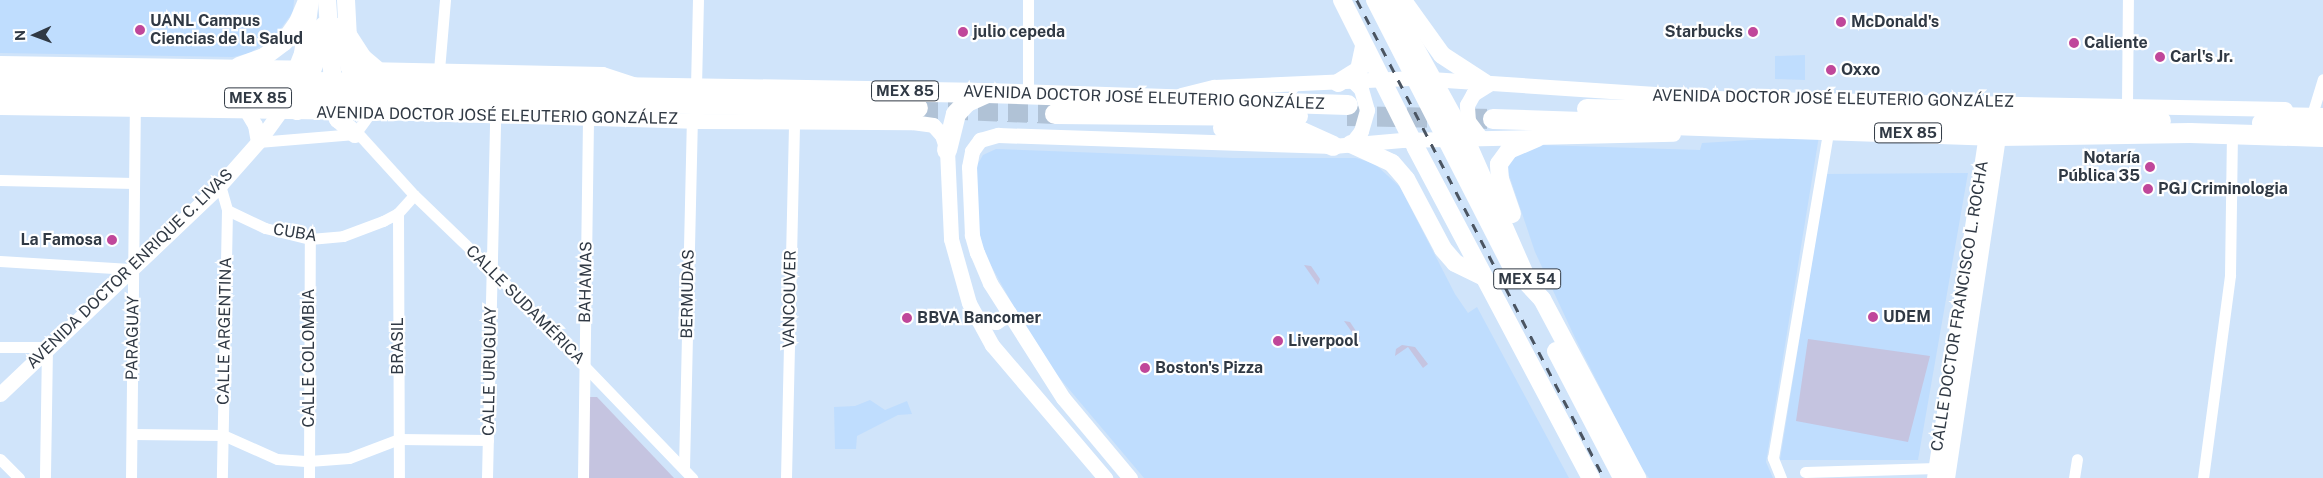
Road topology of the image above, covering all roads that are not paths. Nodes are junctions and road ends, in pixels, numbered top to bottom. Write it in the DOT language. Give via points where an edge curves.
graph roads {
  1 [pos="308,0"];
  2 [pos="327,0"];
  3 [pos="337,0"];
  4 [pos="346,0"];
  5 [pos="445,0"];
  6 [pos="698,0"];
  7 [pos="1028,0"];
  8 [pos="1342,0"];
  9 [pos="1375,0"];
  10 [pos="1389,0"];
  11 [pos="2128,0"];
  12 [pos="1403,8"];
  13 [pos="1398,45"];
  14 [pos="1364,46"];
  15 [pos="0,63"];
  16 [pos="121,65"];
  17 [pos="236,66"];
  18 [pos="305,68"];
  19 [pos="353,69"];
  20 [pos="399,70"];
  21 [pos="439,70"];
  22 [pos="0,77"];
  23 [pos="1415,78"];
  24 [pos="1434,78"];
  25 [pos="2323,79"];
  26 [pos="1382,80"];
  27 [pos="1346,82"];
  28 [pos="1487,83"];
  29 [pos="640,87"];
  30 [pos="696,87"];
  31 [pos="0,92"];
  32 [pos="515,93"];
  33 [pos="987,93"];
  34 [pos="1028,94"];
  35 [pos="1171,97"];
  36 [pos="621,104"];
  37 [pos="2127,105"];
  38 [pos="0,107"];
  39 [pos="119,108"];
  40 [pos="135,108"];
  41 [pos="918,108"];
  42 [pos="2285,109"];
  43 [pos="226,110"];
  44 [pos="246,110"];
  45 [pos="289,111"];
  46 [pos="342,112"];
  47 [pos="375,112"];
  48 [pos="400,112"];
  49 [pos="495,114"];
  50 [pos="1055,114"];
  51 [pos="1150,115"];
  52 [pos="2321,115"];
  53 [pos="588,116"];
  54 [pos="728,120"];
  55 [pos="794,120"];
  56 [pos="692,121"];
  57 [pos="1714,128"];
  58 [pos="1828,132"];
  59 [pos="355,134"];
  60 [pos="1992,135"];
  61 [pos="2232,135"];
  62 [pos="2323,137"];
  63 [pos="1537,138"];
  64 [pos="1473,139"];
  65 [pos="1412,140"];
  66 [pos="1446,140"];
  67 [pos="258,142"];
  68 [pos="1342,145"];
  69 [pos="947,150"];
  70 [pos="0,180"];
  71 [pos="134,183"];
  72 [pos="220,185"];
  73 [pos="949,193"];
  74 [pos="414,195"];
  75 [pos="227,210"];
  76 [pos="398,213"];
  77 [pos="972,235"];
  78 [pos="310,239"];
  79 [pos="0,261"];
  80 [pos="132,267"];
  81 [pos="492,270"];
  82 [pos="1484,277"];
  83 [pos="1528,285"];
  84 [pos="1009,313"];
  85 [pos="977,319"];
  86 [pos="1564,341"];
  87 [pos="992,345"];
  88 [pos="0,347"];
  89 [pos="47,348"];
  90 [pos="585,366"];
  91 [pos="1058,390"];
  92 [pos="0,394"];
  93 [pos="132,434"];
  94 [pos="223,435"];
  95 [pos="398,439"];
  96 [pos="488,440"];
  97 [pos="2077,459"];
  98 [pos="0,460"];
  99 [pos="309,461"];
  100 [pos="684,468"];
  101 [pos="1805,472"];
  102 [pos="1939,475"];
  103 [pos="19,478"];
  104 [pos="45,478"];
  105 [pos="131,478"];
  106 [pos="222,478"];
  107 [pos="309,478"];
  108 [pos="399,478"];
  109 [pos="487,478"];
  110 [pos="583,478"];
  111 [pos="692,478"];
  112 [pos="786,478"];
  113 [pos="1104,478"];
  114 [pos="1130,478"];
  115 [pos="1590,478"];
  116 [pos="1622,478"];
  117 [pos="1637,478"];
  118 [pos="1781,478"];
  119 [pos="2074,478"];
  120 [pos="2203,478"];
  1 -- 17 [label="main road" via="284,42 264,57"];
  1 -- 18 [label="main road"];
  2 -- 18 [label="main road"];
  2 -- 19 [label="main road"];
  3 -- 19 [label="main road" via="338,34"];
  4 -- 19 [label="main road" via="348,35 363,58"];
  5 -- 21 [label="street"];
  6 -- 30 [label="street"];
  7 -- 34 [label="street"];
  8 -- 14 [label="main road, MEX 54"];
  9 -- 13 [label="main road, MEX 54"];
  10 -- 12 [label="main road, MEX 54"];
  11 -- 37 [label="street"];
  12 -- 13 [label="main road"];
  12 -- 24 [label="main road, MEX 54"];
  12 -- 28 [label="main road" via="1442,55"];
  13 -- 23 [label="main road, MEX 54"];
  14 -- 26 [label="main road, MEX 54"];
  14 -- 27 [label="main road" via="1358,70"];
  15 -- 16 [label="main road, AVENIDA DOCTOR JOSÉ ELEUTERIO GONZÁLEZ"];
  16 -- 17 [label="main road, AVENIDA DOCTOR JOSÉ ELEUTERIO GONZÁLEZ"];
  16 -- 39 [label="main road" via="130,72 135,89 132,97"];
  17 -- 18 [label="main road, AVENIDA DOCTOR JOSÉ ELEUTERIO GONZÁLEZ"];
  17 -- 43 [label="main road" via="247,82 247,90 239,104"];
  18 -- 19 [label="main road, AVENIDA DOCTOR JOSÉ ELEUTERIO GONZÁLEZ"];
  18 -- 45 [label="main road"];
  19 -- 20 [label="main road, AVENIDA DOCTOR JOSÉ ELEUTERIO GONZÁLEZ"];
  19 -- 46 [label="main road"];
  19 -- 47 [label="main road"];
  20 -- 21 [label="main road, AVENIDA DOCTOR JOSÉ ELEUTERIO GONZÁLEZ"];
  20 -- 48 [label="main road" via="388,80 386,88 389,102"];
  21 -- 29 [label="main road, AVENIDA DOCTOR JOSÉ ELEUTERIO GONZÁLEZ" via="602,74"];
  22 -- 32 [label="highway, AVENIDA DOCTOR JOSÉ ELEUTERIO GONZÁLEZ / MEX 85"];
  23 -- 24 [label="main road, AVENIDA DOCTOR JOSÉ ELEUTERIO GONZÁLEZ / MEX 85"];
  23 -- 26 [label="main road, AVENIDA DOCTOR JOSÉ ELEUTERIO GONZÁLEZ / MEX 85"];
  23 -- 66 [label="main road, MEX 54"];
  24 -- 28 [label="main road, AVENIDA DOCTOR JOSÉ ELEUTERIO GONZÁLEZ / MEX 85"];
  24 -- 64 [label="main road, MEX 54"];
  25 -- 52 [label="street"];
  26 -- 27 [label="main road, MEX 85"];
  26 -- 65 [label="main road, MEX 54"];
  27 -- 35 [label="main road, MEX 85" via="1214,87"];
  27 -- 68 [label="main road" via="1361,89 1367,110 1361,131"];
  28 -- 37 [label="main road, AVENIDA DOCTOR JOSÉ ELEUTERIO GONZÁLEZ / MEX 85" via="1715,98"];
  28 -- 64 [label="main road" via="1473,94 1467,105"];
  29 -- 30 [label="highway, AVENIDA DOCTOR JOSÉ ELEUTERIO GONZÁLEZ / MEX 85"];
  29 -- 32 [label="highway, AVENIDA DOCTOR JOSÉ ELEUTERIO GONZÁLEZ / MEX 85"];
  30 -- 33 [label="highway, AVENIDA DOCTOR JOSÉ ELEUTERIO GONZÁLEZ / MEX 85"];
  31 -- 32 [label="highway, AVENIDA DOCTOR JOSÉ ELEUTERIO GONZÁLEZ / MEX 85"];
  32 -- 36 [label="highway, AVENIDA DOCTOR JOSÉ ELEUTERIO GONZÁLEZ / MEX 85"];
  33 -- 34 [label="highway, AVENIDA DOCTOR JOSÉ ELEUTERIO GONZÁLEZ / MEX 85"];
  33 -- 69 [label="highway" via="966,102 956,114"];
  34 -- 35 [label="highway, AVENIDA DOCTOR JOSÉ ELEUTERIO GONZÁLEZ / MEX 85"];
  35 -- 51 [label="highway, AVENIDA DOCTOR JOSÉ ELEUTERIO GONZÁLEZ / MEX 85" via="1348,110"];
  36 -- 41 [label="highway, AVENIDA DOCTOR JOSÉ ELEUTERIO GONZÁLEZ / MEX 85"];
  36 -- 54 [label="highway" via="644,113 707,115"];
  37 -- 42 [label="main road, AVENIDA DOCTOR JOSÉ ELEUTERIO GONZÁLEZ / MEX 85"];
  38 -- 39 [label="main road, AVENIDA DOCTOR JOSÉ ELEUTERIO GONZÁLEZ"];
  39 -- 40 [label="main road, AVENIDA DOCTOR JOSÉ ELEUTERIO GONZÁLEZ"];
  40 -- 43 [label="main road, AVENIDA DOCTOR JOSÉ ELEUTERIO GONZÁLEZ"];
  40 -- 71 [label="street, PARAGUAY"];
  42 -- 52 [label="highway"];
  43 -- 44 [label="main road, AVENIDA DOCTOR JOSÉ ELEUTERIO GONZÁLEZ"];
  44 -- 45 [label="main road, AVENIDA DOCTOR JOSÉ ELEUTERIO GONZÁLEZ"];
  44 -- 67 [label="main road" via="255,125"];
  45 -- 46 [label="main road, AVENIDA DOCTOR JOSÉ ELEUTERIO GONZÁLEZ"];
  45 -- 67 [label="main road, AVENIDA DOCTOR ENRIQUE C. LIVAS"];
  46 -- 47 [label="main road, AVENIDA DOCTOR JOSÉ ELEUTERIO GONZÁLEZ"];
  46 -- 59 [label="main road" via="338,119"];
  47 -- 48 [label="main road, AVENIDA DOCTOR JOSÉ ELEUTERIO GONZÁLEZ"];
  47 -- 59 [label="street"];
  48 -- 49 [label="main road, AVENIDA DOCTOR JOSÉ ELEUTERIO GONZÁLEZ"];
  49 -- 53 [label="main road, AVENIDA DOCTOR JOSÉ ELEUTERIO GONZÁLEZ"];
  49 -- 81 [label="street, CALLE URUGUAY"];
  50 -- 51 [label="highway, AVENIDA DOCTOR JOSÉ ELEUTERIO GONZÁLEZ / MEX 85"];
  51 -- 68 [label="highway" via="1215,128 1302,132"];
  52 -- 57 [label="highway, AVENIDA DOCTOR JOSÉ ELEUTERIO GONZÁLEZ / MEX 85" via="2262,123 1493,113"];
  53 -- 56 [label="main road, AVENIDA DOCTOR JOSÉ ELEUTERIO GONZÁLEZ"];
  53 -- 90 [label="street, BAHAMAS"];
  54 -- 55 [label="main road, AVENIDA DOCTOR JOSÉ ELEUTERIO GONZÁLEZ"];
  54 -- 56 [label="main road, AVENIDA DOCTOR JOSÉ ELEUTERIO GONZÁLEZ"];
  55 -- 69 [label="main road, AVENIDA DOCTOR JOSÉ ELEUTERIO GONZÁLEZ" via="926,123 939,129"];
  55 -- 112 [label="street, VANCOUVER"];
  56 -- 100 [label="street, BERMUDAS"];
  57 -- 58 [label="highway, AVENIDA DOCTOR JOSÉ ELEUTERIO GONZÁLEZ / MEX 85"];
  57 -- 63 [label="main road" via="1699,133"];
  58 -- 60 [label="highway, AVENIDA DOCTOR JOSÉ ELEUTERIO GONZÁLEZ / MEX 85"];
  58 -- 118 [label="street" via="1773,458"];
  59 -- 67 [label="street"];
  59 -- 74 [label="street, CALLE SUDAMÉRICA"];
  60 -- 61 [label="highway, AVENIDA DOCTOR JOSÉ ELEUTERIO GONZÁLEZ / MEX 85"];
  60 -- 102 [label="main road, CALLE DOCTOR FRANCISCO L. ROCHA"];
  61 -- 62 [label="highway, AVENIDA DOCTOR JOSÉ ELEUTERIO GONZÁLEZ / MEX 85"];
  61 -- 120 [label="street" via="2230,274"];
  63 -- 64 [label="main road"];
  63 -- 86 [label="main road" via="1504,154 1499,164 1500,180 1521,239 1558,317"];
  64 -- 66 [label="main road"];
  64 -- 83 [label="main road, MEX 54" via="1524,266"];
  65 -- 66 [label="main road"];
  65 -- 68 [label="main road"];
  65 -- 82 [label="main road, MEX 54"];
  66 -- 83 [label="main road, MEX 54" via="1511,266"];
  67 -- 72 [label="main road, AVENIDA DOCTOR ENRIQUE C. LIVAS"];
  68 -- 77 [label="main road" via="998,134 980,140 972,151 969,167"];
  68 -- 82 [label="main road" via="1392,163 1406,179 1443,249 1455,263"];
  69 -- 73 [label="main road"];
  70 -- 71 [label="street"];
  71 -- 80 [label="street, PARAGUAY"];
  72 -- 75 [label="street, CALLE ARGENTINA"];
  72 -- 80 [label="main road, AVENIDA DOCTOR ENRIQUE C. LIVAS"];
  73 -- 77 [label="main road" via="960,193"];
  73 -- 85 [label="main road" via="951,238 959,273"];
  74 -- 76 [label="street, CUBA"];
  74 -- 81 [label="street, CALLE SUDAMÉRICA"];
  75 -- 78 [label="street, CUBA" via="265,228"];
  75 -- 94 [label="street, CALLE ARGENTINA"];
  76 -- 78 [label="street, CUBA" via="343,236"];
  76 -- 95 [label="street, BRASIL"];
  77 -- 84 [label="main road" via="976,253"];
  78 -- 99 [label="street, CALLE COLOMBIA"];
  79 -- 80 [label="street"];
  80 -- 89 [label="main road, AVENIDA DOCTOR ENRIQUE C. LIVAS"];
  80 -- 93 [label="street, PARAGUAY"];
  81 -- 90 [label="street, CALLE SUDAMÉRICA"];
  81 -- 96 [label="street, CALLE URUGUAY"];
  82 -- 115 [label="main road, MEX 54"];
  83 -- 86 [label="main road, MEX 54" via="1542,299"];
  83 -- 116 [label="main road, MEX 54" via="1532,304"];
  84 -- 85 [label="main road" via="996,322"];
  84 -- 91 [label="main road"];
  85 -- 87 [label="main road"];
  86 -- 117 [label="main road, MEX 54"];
  87 -- 91 [label="main road" via="1004,350 1039,386"];
  87 -- 113 [label="main road"];
  88 -- 89 [label="street"];
  89 -- 92 [label="main road, AVENIDA DOCTOR ENRIQUE C. LIVAS"];
  89 -- 104 [label="street"];
  90 -- 100 [label="street, CALLE SUDAMÉRICA"];
  90 -- 110 [label="street, BAHAMAS"];
  91 -- 113 [label="main road" via="1065,419 1100,458"];
  91 -- 114 [label="main road"];
  93 -- 94 [label="street"];
  93 -- 105 [label="street, PARAGUAY"];
  94 -- 99 [label="street" via="277,459"];
  94 -- 106 [label="street, CALLE ARGENTINA"];
  95 -- 96 [label="street"];
  95 -- 99 [label="street" via="349,458"];
  95 -- 108 [label="street, BRASIL"];
  96 -- 109 [label="street, CALLE URUGUAY"];
  97 -- 119 [label="street"];
  98 -- 103 [label="street"];
  99 -- 107 [label="street, CALLE COLOMBIA"];
  100 -- 111 [label="street, CALLE SUDAMÉRICA"];
  101 -- 102 [label="street"];
}
